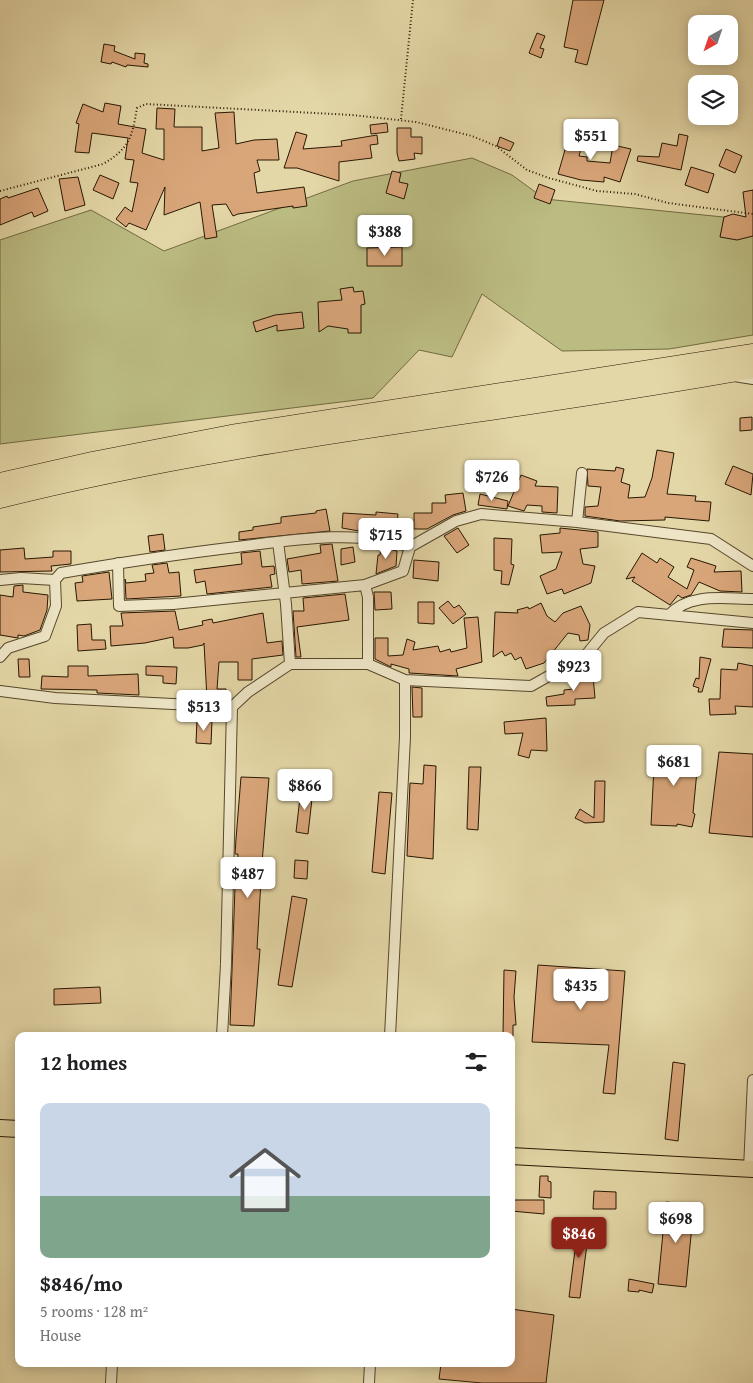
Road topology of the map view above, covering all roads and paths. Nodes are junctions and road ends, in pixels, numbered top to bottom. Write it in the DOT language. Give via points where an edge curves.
graph roads {
  1 [pos="413,0"];
  2 [pos="401,120"];
  3 [pos="0,192"];
  4 [pos="753,214"];
  5 [pos="753,353"];
  6 [pos="753,370"];
  7 [pos="726,374"];
  8 [pos="753,380"];
  9 [pos="582,473"];
  10 [pos="0,482"];
  11 [pos="0,499"];
  12 [pos="577,522"];
  13 [pos="278,542"];
  14 [pos="410,547"];
  15 [pos="118,563"];
  16 [pos="753,566"];
  17 [pos="0,580"];
  18 [pos="55,580"];
  19 [pos="365,585"];
  20 [pos="284,593"];
  21 [pos="753,599"];
  22 [pos="669,615"];
  23 [pos="753,623"];
  24 [pos="0,657"];
  25 [pos="290,664"];
  26 [pos="368,664"];
  27 [pos="405,680"];
  28 [pos="0,690"];
  29 [pos="232,707"];
  30 [pos="222,1032"];
  31 [pos="390,1032"];
  32 [pos="753,1080"];
  33 [pos="0,1128"];
  34 [pos="15,1129"];
  35 [pos="515,1156"];
  36 [pos="751,1169"];
  37 [pos="112,1367"];
  38 [pos="370,1367"];
  39 [pos="111,1383"];
  40 [pos="370,1383"];
  1 -- 2 [label="path"];
  2 -- 3 [label="path" via="146,104 136,108 133,135 117,155 103,164"];
  2 -- 4 [label="path" via="472,136 496,146 527,170 596,191 635,194 668,203"];
  5 -- 10 [label="highway" via="231,434"];
  6 -- 7 [label="highway"];
  7 -- 8 [label="street"];
  7 -- 11 [label="highway" via="192,458 89,477"];
  9 -- 12 [label="street"];
  12 -- 14 [label="street" via="481,514 456,520"];
  12 -- 16 [label="street" via="711,539"];
  13 -- 14 [label="street" via="313,538 390,540"];
  13 -- 15 [label="street"];
  13 -- 20 [label="street"];
  14 -- 19 [label="street" via="403,571"];
  15 -- 18 [label="street" via="61,573"];
  15 -- 20 [label="street" via="119,606"];
  17 -- 18 [label="street"];
  18 -- 24 [label="street" via="56,606 45,636 8,648"];
  19 -- 20 [label="street"];
  19 -- 26 [label="street" via="368,597"];
  20 -- 25 [label="street"];
  21 -- 22 [label="street" via="694,599 675,608"];
  22 -- 23 [label="street"];
  22 -- 27 [label="street" via="638,612 604,633 586,655 531,686"];
  25 -- 26 [label="street"];
  25 -- 29 [label="street" via="248,692"];
  26 -- 27 [label="street"];
  27 -- 31 [label="street"];
  28 -- 29 [label="street" via="55,698"];
  29 -- 30 [label="street"];
  32 -- 36 [label="street"];
  33 -- 34 [label="main road"];
  35 -- 36 [label="main road"];
  37 -- 39 [label="street"];
  38 -- 40 [label="street"];
}
